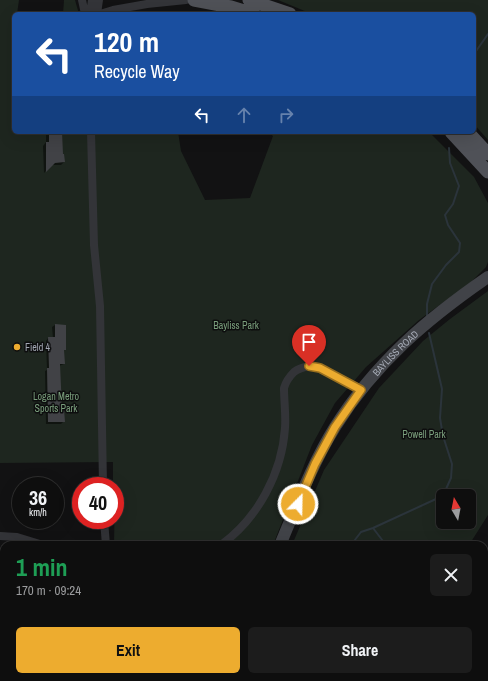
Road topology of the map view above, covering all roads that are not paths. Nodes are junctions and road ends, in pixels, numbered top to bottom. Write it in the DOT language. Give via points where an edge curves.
graph roads {
  1 [pos="82,0"];
  2 [pos="92,0"];
  3 [pos="99,0"];
  4 [pos="186,0"];
  5 [pos="194,0"];
  6 [pos="249,0"];
  7 [pos="85,12"];
  8 [pos="90,12"];
  9 [pos="97,12"];
  10 [pos="106,12"];
  11 [pos="247,12"];
  12 [pos="284,12"];
  13 [pos="92,134"];
  14 [pos="453,134"];
  15 [pos="470,134"];
  16 [pos="488,154"];
  17 [pos="488,172"];
  18 [pos="488,272"];
  19 [pos="488,277"];
  20 [pos="476,285"];
  21 [pos="361,390"];
  22 [pos="103,477"];
  23 [pos="104,529"];
  24 [pos="0,536"];
  25 [pos="30,541"];
  26 [pos="103,541"];
  27 [pos="227,541"];
  28 [pos="282,541"];
  1 -- 7 [label="street"];
  2 -- 8 [label="street"];
  3 -- 9 [label="street"];
  4 -- 10 [label="street"];
  5 -- 11 [label="main road"];
  6 -- 12 [label="main road"];
  13 -- 22 [label="street" via="94,245 100,308"];
  14 -- 17 [label="main road"];
  15 -- 16 [label="main road"];
  18 -- 20 [label="street, BAYLISS ROAD"];
  19 -- 20 [label="street, BAYLISS ROAD"];
  20 -- 21 [label="street, BAYLISS ROAD" via="388,358"];
  21 -- 27 [label="street" via="320,368 309,366 298,369 290,376 284,388 285,429 275,472 259,506"];
  21 -- 28 [label="street, BAYLISS ROAD" via="335,427 315,464"];
  23 -- 26 [label="street"];
  24 -- 25 [label="street"];
}
